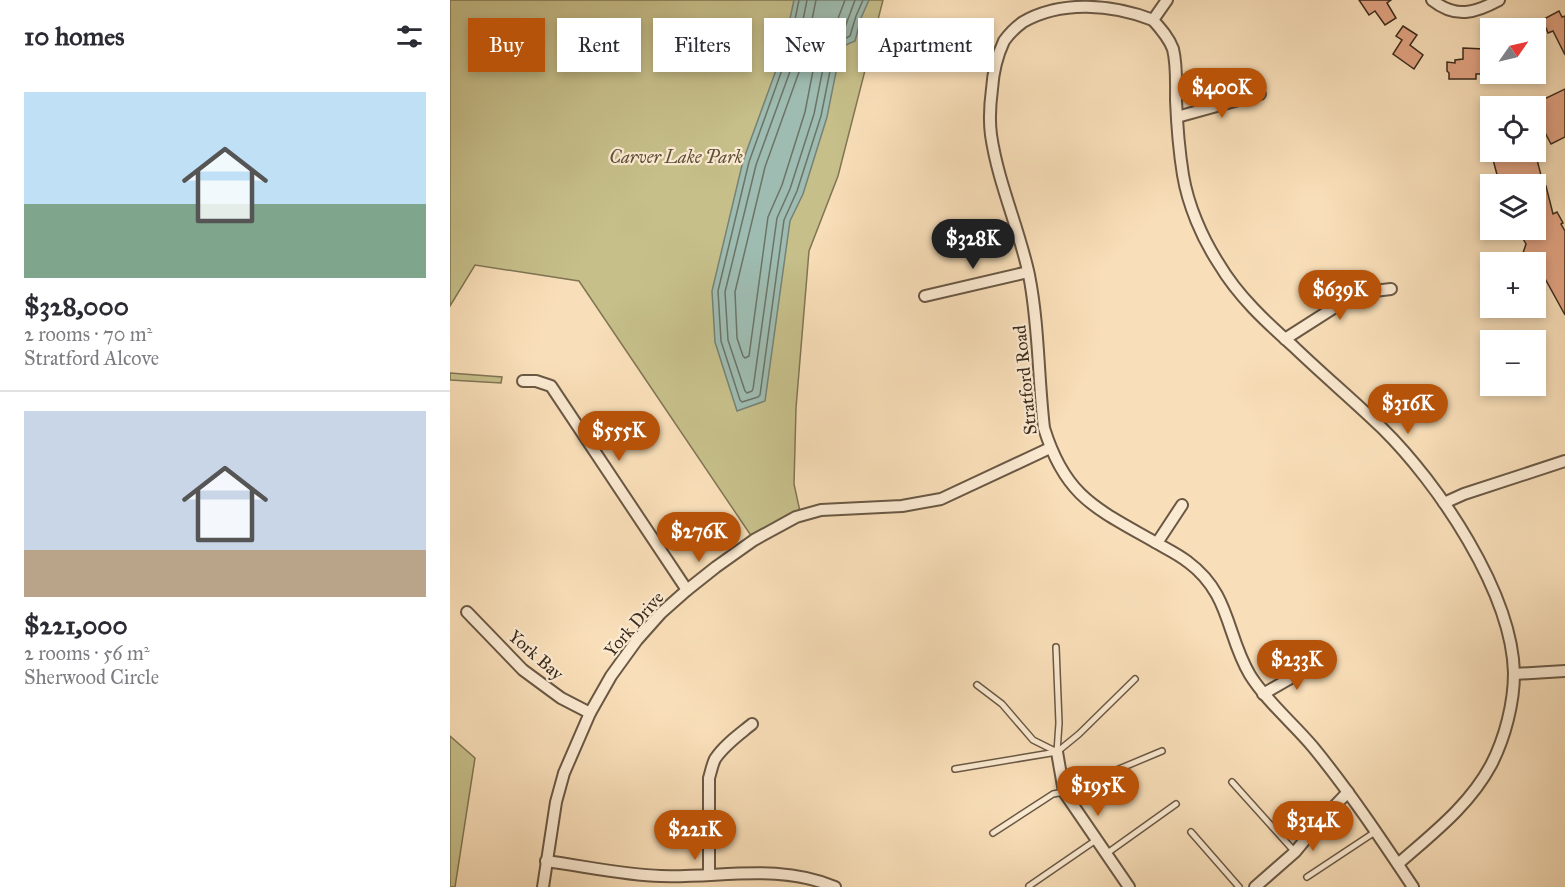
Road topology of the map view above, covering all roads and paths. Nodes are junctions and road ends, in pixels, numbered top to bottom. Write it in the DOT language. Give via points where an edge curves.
graph roads {
  1 [pos="1167,0"];
  2 [pos="1432,0"];
  3 [pos="1499,0"];
  4 [pos="1153,20"];
  5 [pos="1260,94"];
  6 [pos="1177,117"];
  7 [pos="1028,272"];
  8 [pos="1391,289"];
  9 [pos="925,296"];
  10 [pos="1285,339"];
  11 [pos="523,381"];
  12 [pos="1050,448"];
  13 [pos="1565,460"];
  14 [pos="1444,503"];
  15 [pos="1182,505"];
  16 [pos="1157,543"];
  17 [pos="687,590"];
  18 [pos="467,612"];
  19 [pos="1056,647"];
  20 [pos="1317,663"];
  21 [pos="1565,671"];
  22 [pos="1514,674"];
  23 [pos="1135,679"];
  24 [pos="977,686"];
  25 [pos="1263,694"];
  26 [pos="590,713"];
  27 [pos="752,724"];
  28 [pos="1162,750"];
  29 [pos="1057,752"];
  30 [pos="955,769"];
  31 [pos="1232,782"];
  32 [pos="1064,792"];
  33 [pos="1348,792"];
  34 [pos="1176,804"];
  35 [pos="1191,832"];
  36 [pos="1375,832"];
  37 [pos="993,833"];
  38 [pos="1096,840"];
  39 [pos="1295,852"];
  40 [pos="1106,854"];
  41 [pos="546,861"];
  42 [pos="1398,864"];
  43 [pos="709,875"];
  44 [pos="1307,878"];
  45 [pos="1029,886"];
  46 [pos="1411,886"];
  47 [pos="543,887"];
  48 [pos="835,887"];
  49 [pos="1129,887"];
  50 [pos="1239,887"];
  51 [pos="1255,887"];
  1 -- 4 [label="street"];
  2 -- 3 [label="street" via="1446,9 1463,12"];
  4 -- 6 [label="street" via="1173,48"];
  4 -- 7 [label="street, Stratford Road" via="1107,6 1077,4 1030,17 1005,40 993,79 991,133"];
  5 -- 6 [label="street"];
  6 -- 10 [label="street" via="1183,179 1204,236 1232,284"];
  7 -- 9 [label="street"];
  7 -- 12 [label="street, Stratford Road" via="1044,428"];
  8 -- 10 [label="street" via="1357,293"];
  10 -- 14 [label="street" via="1382,429"];
  11 -- 17 [label="street" via="551,386"];
  12 -- 16 [label="street, Stratford Road" via="1069,482 1083,497 1103,513"];
  12 -- 17 [label="street, York Drive" via="941,499 902,506 821,510 796,517 754,540"];
  13 -- 14 [label="street"];
  14 -- 22 [label="street" via="1473,551 1504,617"];
  15 -- 16 [label="street"];
  16 -- 25 [label="street, Stratford Road" via="1188,561 1214,589 1250,675"];
  17 -- 26 [label="street, York Drive" via="637,640"];
  18 -- 26 [label="street, York Bay" via="522,670"];
  19 -- 29 [label="lane"];
  20 -- 25 [label="street"];
  21 -- 22 [label="street"];
  22 -- 42 [label="street" via="1501,742 1479,784 1448,820"];
  23 -- 29 [label="lane"];
  24 -- 29 [label="lane" via="1002,704 1033,740"];
  25 -- 33 [label="street, Stratford Road" via="1295,726"];
  26 -- 41 [label="street, York Drive" via="564,773"];
  27 -- 43 [label="street" via="712,766"];
  28 -- 32 [label="lane"];
  29 -- 30 [label="lane"];
  29 -- 32 [label="street"];
  31 -- 39 [label="lane"];
  32 -- 37 [label="lane" via="1053,794"];
  32 -- 38 [label="street"];
  33 -- 36 [label="street, Stratford Road"];
  33 -- 39 [label="street"];
  34 -- 40 [label="lane"];
  35 -- 50 [label="lane"];
  36 -- 42 [label="street, Stratford Road"];
  36 -- 44 [label="lane"];
  38 -- 40 [label="street"];
  38 -- 45 [label="lane"];
  39 -- 51 [label="street"];
  40 -- 49 [label="street"];
  41 -- 43 [label="street" via="661,876"];
  41 -- 47 [label="street, York Drive"];
  42 -- 46 [label="street, Stratford Road"];
  43 -- 48 [label="street" via="779,873"];
}
